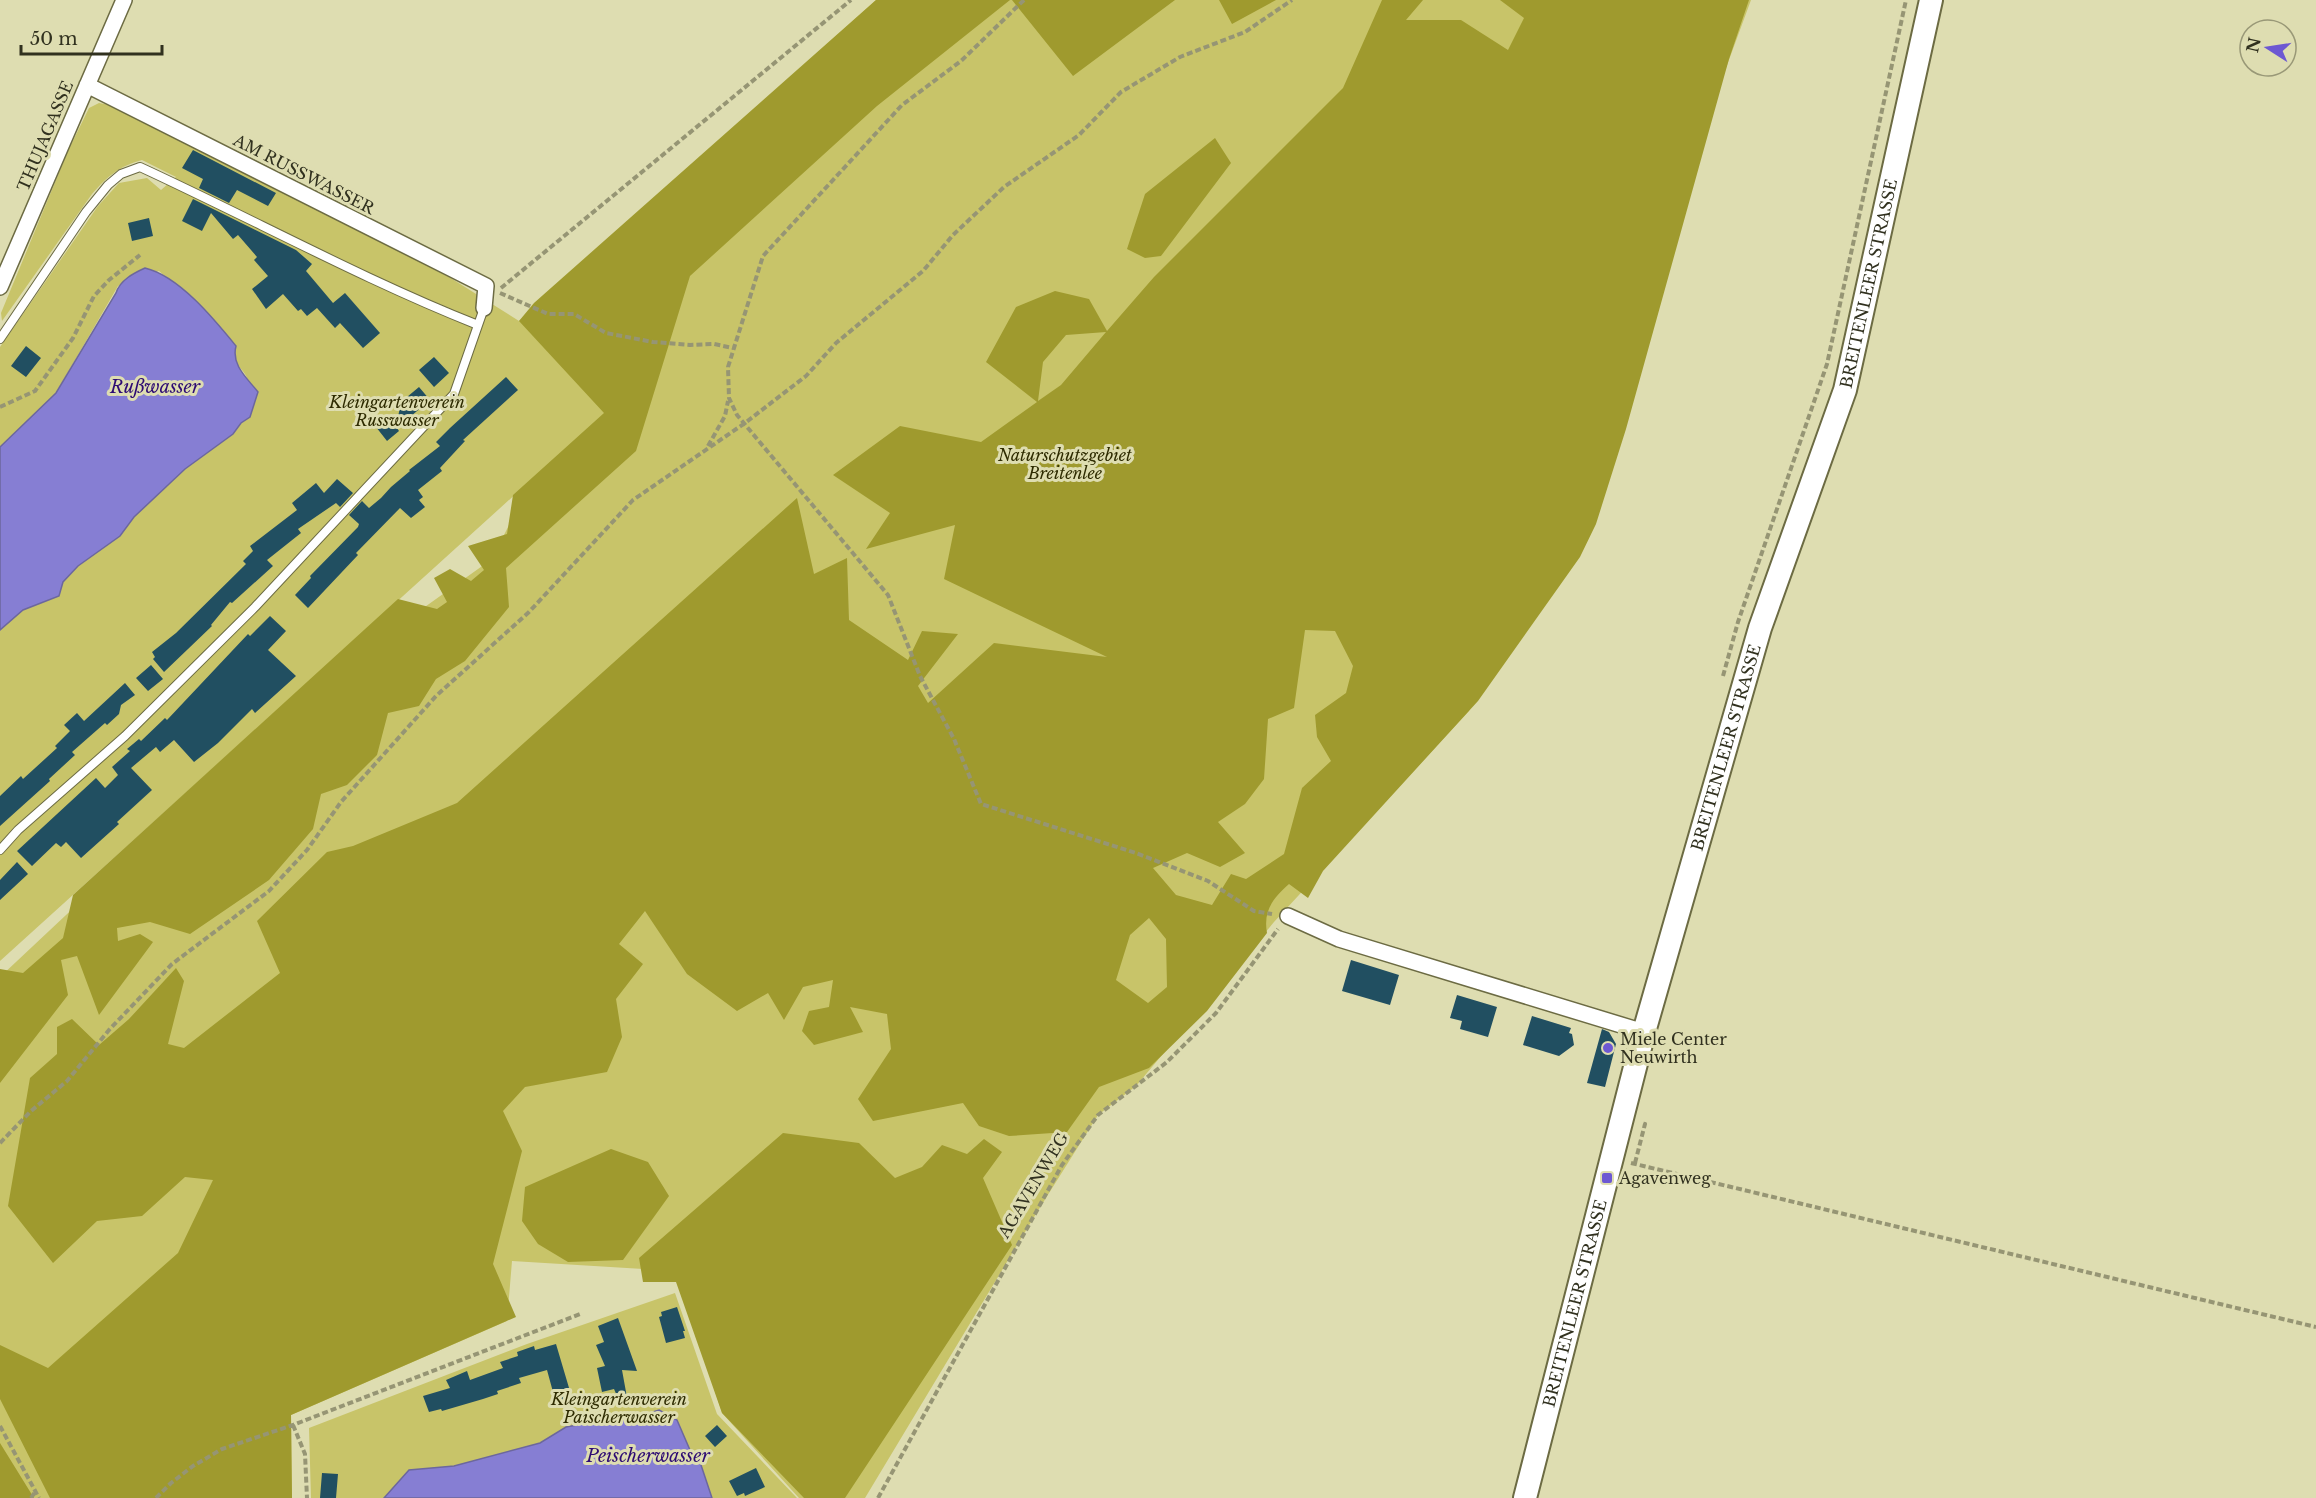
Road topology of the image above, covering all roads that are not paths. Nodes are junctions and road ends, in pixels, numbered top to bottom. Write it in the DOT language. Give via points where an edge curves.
graph roads {
  1 [pos="124,0"];
  2 [pos="1930,0"];
  3 [pos="87,86"];
  4 [pos="0,287"];
  5 [pos="484,308"];
  6 [pos="478,326"];
  7 [pos="0,339"];
  8 [pos="0,850"];
  9 [pos="1288,916"];
  10 [pos="1644,1032"];
  11 [pos="1525,1498"];
  1 -- 3 [label="street, THUJAGASSE"];
  2 -- 10 [label="main road, BREITENLEER STRASSE" via="1845,390 1760,628"];
  3 -- 4 [label="street, THUJAGASSE"];
  3 -- 5 [label="street, AM RUSSWASSER" via="486,286"];
  5 -- 6 [label="lane"];
  6 -- 7 [label="lane" via="420,303 140,167 121,174 86,212"];
  6 -- 8 [label="lane" via="454,394 255,608 125,736"];
  9 -- 10 [label="street" via="1339,939"];
  10 -- 11 [label="main road, BREITENLEER STRASSE"];
}
